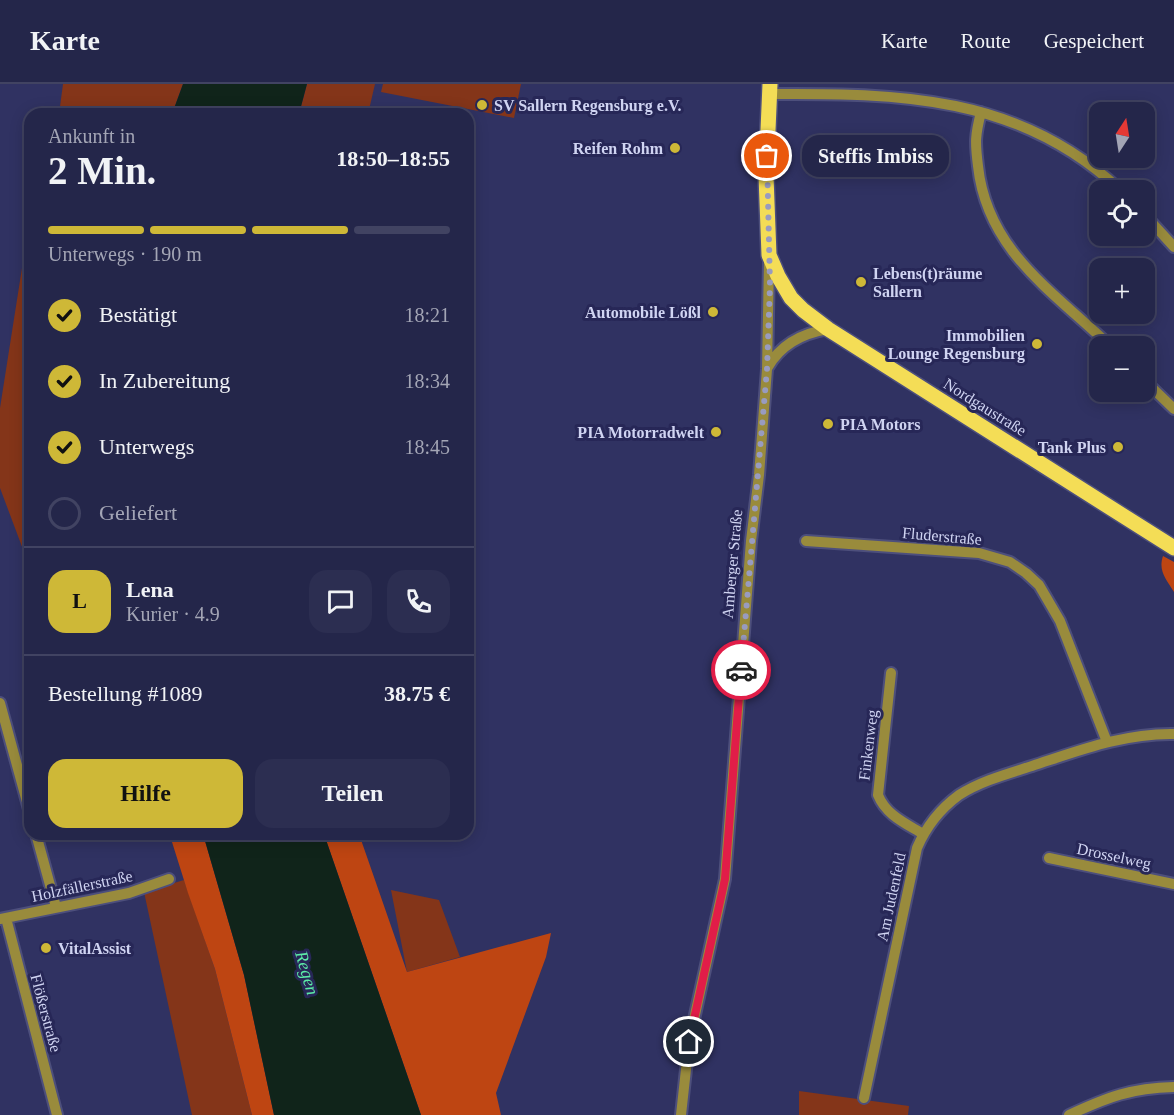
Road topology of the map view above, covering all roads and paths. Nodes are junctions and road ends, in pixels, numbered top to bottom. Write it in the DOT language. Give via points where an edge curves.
graph roads {
  1 [pos="770,89"];
  2 [pos="981,112"];
  3 [pos="1109,180"];
  4 [pos="1155,226"];
  5 [pos="1174,247"];
  6 [pos="769,255"];
  7 [pos="828,329"];
  8 [pos="1100,336"];
  9 [pos="767,369"];
  10 [pos="1155,391"];
  11 [pos="1174,409"];
  12 [pos="806,541"];
  13 [pos="1174,548"];
  14 [pos="891,673"];
  15 [pos="0,703"];
  16 [pos="1174,735"];
  17 [pos="1107,742"];
  18 [pos="24,791"];
  19 [pos="923,834"];
  20 [pos="38,840"];
  21 [pos="1048,858"];
  22 [pos="169,879"];
  23 [pos="1174,884"];
  24 [pos="56,907"];
  25 [pos="3,919"];
  26 [pos="1174,1087"];
  27 [pos="864,1098"];
  28 [pos="57,1115"];
  29 [pos="681,1115"];
  30 [pos="1069,1115"];
  1 -- 2 [label="street" via="886,96"];
  1 -- 6 [label="main road, Amberger Straße" via="766,176"];
  2 -- 3 [label="street" via="1057,144"];
  2 -- 8 [label="street" via="975,136 980,180 993,222 1024,264"];
  4 -- 5 [label="street"];
  6 -- 7 [label="main road, Nordgaustraße" via="791,298"];
  6 -- 9 [label="street, Amberger Straße"];
  7 -- 9 [label="street" via="798,338 774,356"];
  7 -- 13 [label="main road, Nordgaustraße"];
  9 -- 29 [label="street, Amberger Straße" via="725,879 689,1042"];
  10 -- 11 [label="street"];
  12 -- 17 [label="street, Fluderstraße" via="980,553 1010,562 1039,585 1060,621"];
  14 -- 19 [label="street, Finkenweg" via="878,795 891,815"];
  15 -- 18 [label="street"];
  16 -- 17 [label="street, Am Judenfeld"];
  17 -- 19 [label="street, Am Judenfeld" via="970,789 939,812"];
  19 -- 27 [label="street, Am Judenfeld"];
  20 -- 24 [label="street"];
  21 -- 23 [label="street, Drosselweg"];
  22 -- 24 [label="street, Holzfällerstraße" via="129,893"];
  24 -- 25 [label="street, Holzfällerstraße"];
  25 -- 28 [label="street, Flößerstraße"];
  26 -- 30 [label="street" via="1121,1093"];
}
